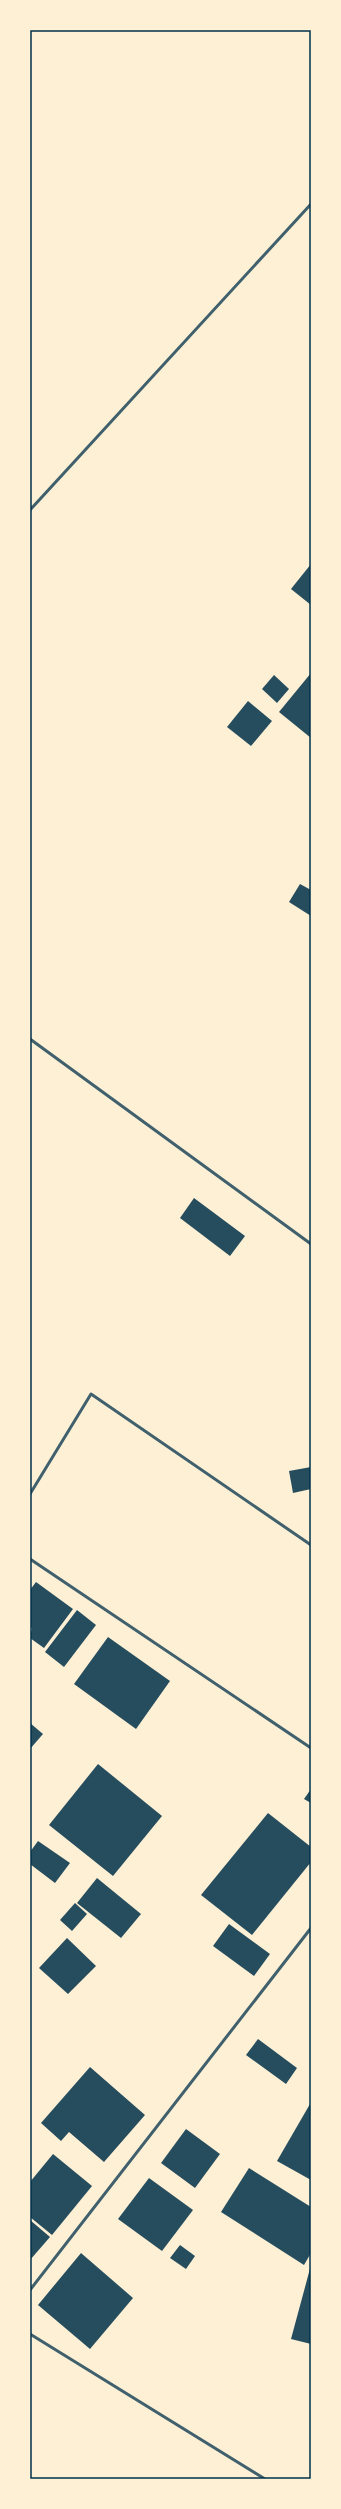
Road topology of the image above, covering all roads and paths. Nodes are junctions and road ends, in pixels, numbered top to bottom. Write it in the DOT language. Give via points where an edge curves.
graph roads {
  1 [pos="311,204"];
  2 [pos="30,510"];
  3 [pos="30,1039"];
  4 [pos="311,1244"];
  5 [pos="30,1494"];
  6 [pos="311,1545"];
  7 [pos="30,1559"];
  8 [pos="311,1748"];
  9 [pos="311,1928"];
  10 [pos="30,2290"];
  11 [pos="30,2334"];
  12 [pos="266,2479"];
  1 -- 2 [label="lane"];
  3 -- 4 [label="lane"];
  5 -- 6 [label="lane" via="91,1394"];
  7 -- 8 [label="lane"];
  9 -- 10 [label="lane"];
  11 -- 12 [label="lane"];
}
